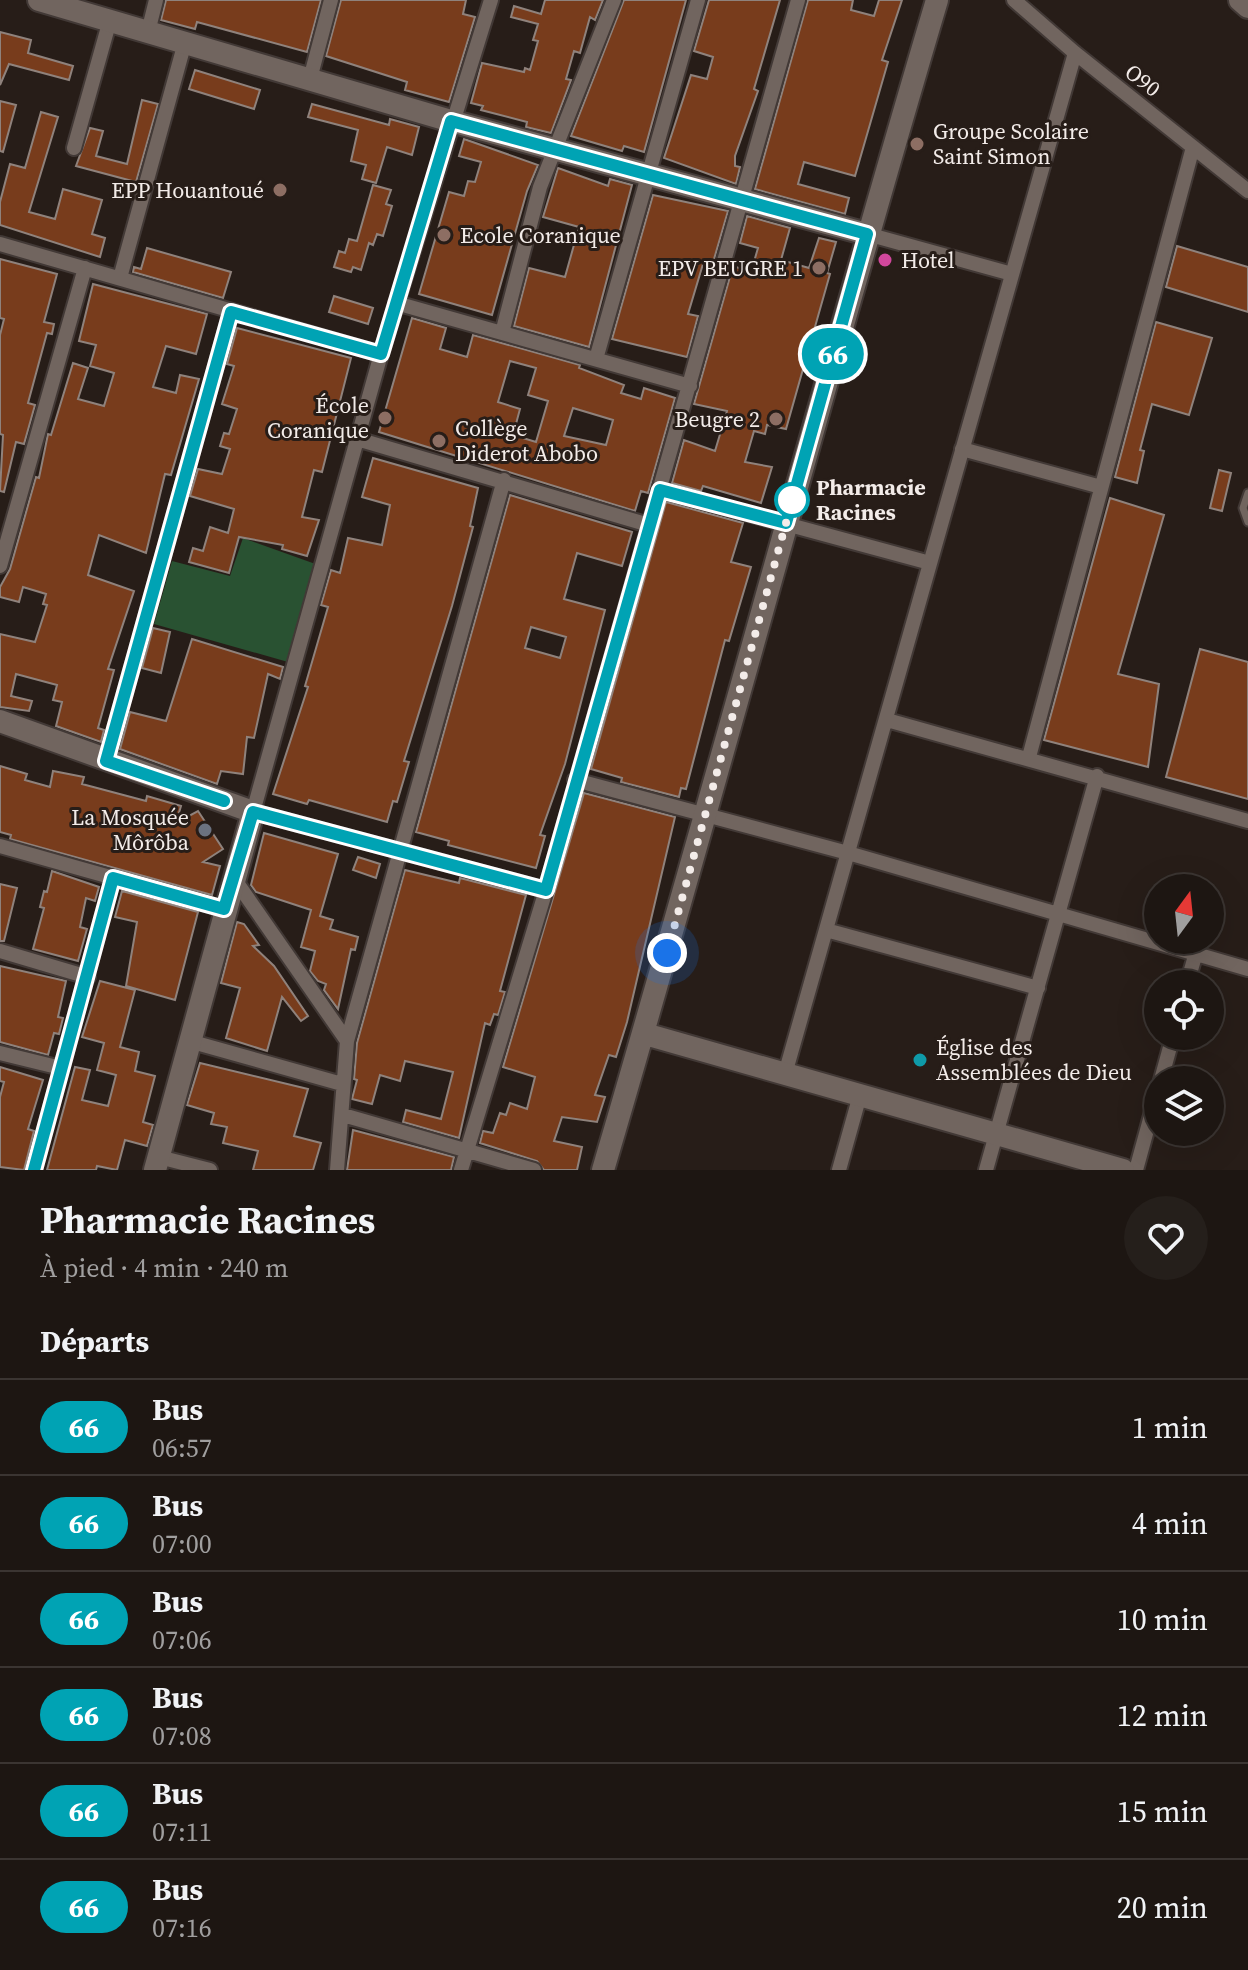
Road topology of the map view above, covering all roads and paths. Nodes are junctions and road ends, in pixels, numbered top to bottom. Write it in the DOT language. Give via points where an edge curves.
graph roads {
  1 [pos="39,0"];
  2 [pos="156,0"];
  3 [pos="331,0"];
  4 [pos="491,0"];
  5 [pos="614,0"];
  6 [pos="698,0"];
  7 [pos="798,0"];
  8 [pos="937,0"];
  9 [pos="1014,0"];
  10 [pos="1240,0"];
  11 [pos="1248,7"];
  12 [pos="110,20"];
  13 [pos="148,32"];
  14 [pos="185,42"];
  15 [pos="1075,53"];
  16 [pos="310,79"];
  17 [pos="451,121"];
  18 [pos="1193,147"];
  19 [pos="74,148"];
  20 [pos="556,148"];
  21 [pos="648,174"];
  22 [pos="1248,191"];
  23 [pos="738,201"];
  24 [pos="867,234"];
  25 [pos="0,244"];
  26 [pos="85,268"];
  27 [pos="1012,274"];
  28 [pos="120,278"];
  29 [pos="396,303"];
  30 [pos="231,312"];
  31 [pos="502,333"];
  32 [pos="381,354"];
  33 [pos="596,359"];
  34 [pos="690,386"];
  35 [pos="357,439"];
  36 [pos="962,449"];
  37 [pos="504,480"];
  38 [pos="1101,487"];
  39 [pos="660,490"];
  40 [pos="1248,493"];
  41 [pos="1248,522"];
  42 [pos="786,523"];
  43 [pos="649,525"];
  44 [pos="930,563"];
  45 [pos="0,566"];
  46 [pos="887,720"];
  47 [pos="0,721"];
  48 [pos="1029,757"];
  49 [pos="106,761"];
  50 [pos="1097,776"];
  51 [pos="575,780"];
  52 [pos="253,812"];
  53 [pos="705,814"];
  54 [pos="1248,821"];
  55 [pos="0,846"];
  56 [pos="399,850"];
  57 [pos="848,853"];
  58 [pos="233,877"];
  59 [pos="113,878"];
  60 [pos="546,890"];
  61 [pos="224,909"];
  62 [pos="1057,916"];
  63 [pos="826,930"];
  64 [pos="0,951"];
  65 [pos="1195,956"];
  66 [pos="1248,969"];
  67 [pos="1191,970"];
  68 [pos="88,977"];
  69 [pos="1038,988"];
  70 [pos="645,1034"];
  71 [pos="189,1041"];
  72 [pos="347,1041"];
  73 [pos="0,1053"];
  74 [pos="61,1068"];
  75 [pos="785,1074"];
  76 [pos="342,1084"];
  77 [pos="860,1095"];
  78 [pos="343,1115"];
  79 [pos="996,1134"];
  80 [pos="1144,1141"];
  81 [pos="466,1150"];
  82 [pos="157,1163"];
  83 [pos="34,1170"];
  84 [pos="210,1170"];
  85 [pos="337,1170"];
  86 [pos="461,1170"];
  87 [pos="534,1170"];
  88 [pos="603,1170"];
  89 [pos="839,1170"];
  90 [pos="986,1170"];
  91 [pos="1123,1170"];
  92 [pos="1136,1170"];
  1 -- 12 [label="street"];
  2 -- 13 [label="street"];
  3 -- 16 [label="street"];
  4 -- 17 [label="street"];
  5 -- 20 [label="street"];
  6 -- 21 [label="street"];
  7 -- 23 [label="street"];
  8 -- 24 [label="street"];
  9 -- 15 [label="street, O90"];
  10 -- 11 [label="street"];
  12 -- 13 [label="street"];
  12 -- 19 [label="street"];
  13 -- 14 [label="street"];
  14 -- 16 [label="street"];
  14 -- 28 [label="street"];
  15 -- 18 [label="street, O90"];
  15 -- 27 [label="street"];
  16 -- 17 [label="street"];
  17 -- 20 [label="street"];
  17 -- 29 [label="street"];
  18 -- 22 [label="street, O90"];
  18 -- 38 [label="street"];
  20 -- 21 [label="street"];
  20 -- 31 [label="street" via="540,187"];
  21 -- 23 [label="street"];
  21 -- 33 [label="street"];
  23 -- 24 [label="street"];
  23 -- 34 [label="street"];
  24 -- 27 [label="street"];
  24 -- 42 [label="street"];
  25 -- 26 [label="street"];
  26 -- 28 [label="street"];
  26 -- 45 [label="street"];
  27 -- 36 [label="street"];
  28 -- 30 [label="street"];
  29 -- 31 [label="street"];
  29 -- 32 [label="street"];
  30 -- 32 [label="street"];
  30 -- 49 [label="street"];
  31 -- 33 [label="street"];
  32 -- 35 [label="street"];
  33 -- 34 [label="street"];
  34 -- 39 [label="street"];
  35 -- 37 [label="street"];
  35 -- 52 [label="street"];
  36 -- 38 [label="street"];
  36 -- 44 [label="street"];
  37 -- 43 [label="street"];
  37 -- 56 [label="street"];
  38 -- 48 [label="street"];
  39 -- 42 [label="street"];
  39 -- 43 [label="street"];
  40 -- 41 [label="lane" via="1243,508"];
  42 -- 44 [label="street"];
  42 -- 53 [label="street"];
  43 -- 51 [label="street"];
  44 -- 46 [label="street"];
  46 -- 48 [label="street"];
  46 -- 57 [label="street"];
  47 -- 49 [label="street"];
  48 -- 50 [label="street"];
  49 -- 52 [label="street"];
  50 -- 54 [label="street"];
  50 -- 62 [label="street"];
  51 -- 53 [label="street"];
  51 -- 60 [label="street"];
  52 -- 56 [label="street"];
  52 -- 58 [label="street"];
  53 -- 57 [label="street"];
  53 -- 70 [label="street"];
  55 -- 59 [label="street"];
  56 -- 60 [label="street"];
  56 -- 72 [label="street"];
  57 -- 62 [label="street"];
  57 -- 63 [label="street"];
  58 -- 61 [label="street"];
  58 -- 72 [label="street"];
  59 -- 61 [label="street"];
  59 -- 68 [label="street"];
  60 -- 81 [label="street"];
  61 -- 71 [label="street"];
  62 -- 65 [label="street"];
  62 -- 69 [label="street"];
  63 -- 69 [label="street"];
  63 -- 75 [label="street"];
  64 -- 68 [label="street"];
  65 -- 66 [label="street"];
  65 -- 67 [label="street"];
  68 -- 74 [label="street"];
  69 -- 79 [label="street"];
  70 -- 75 [label="street"];
  70 -- 88 [label="street"];
  71 -- 76 [label="street"];
  71 -- 82 [label="street"];
  72 -- 76 [label="street"];
  73 -- 74 [label="street"];
  74 -- 83 [label="street"];
  75 -- 77 [label="street"];
  76 -- 78 [label="street"];
  77 -- 79 [label="street"];
  77 -- 89 [label="street"];
  78 -- 81 [label="street"];
  78 -- 85 [label="street"];
  79 -- 90 [label="street"];
  79 -- 91 [label="street"];
  80 -- 92 [label="street"];
  81 -- 86 [label="street"];
  81 -- 87 [label="street"];
  82 -- 84 [label="street"];
}
